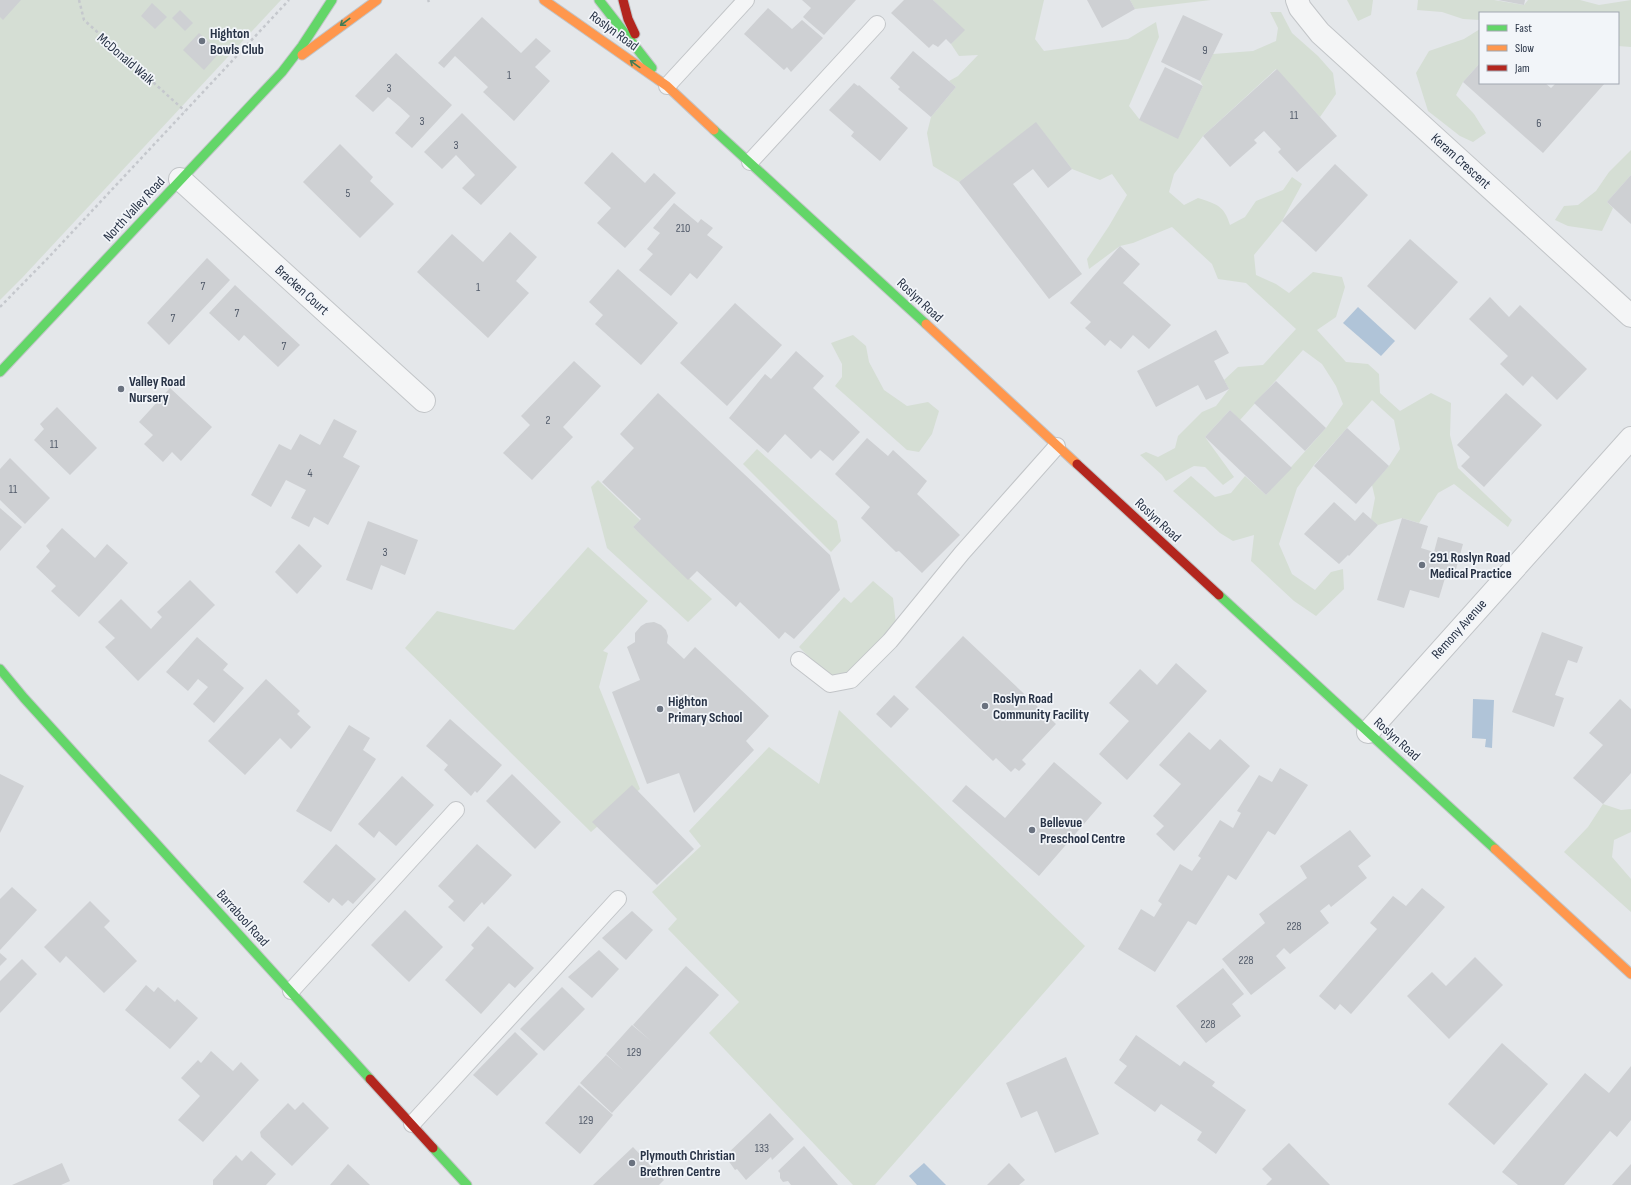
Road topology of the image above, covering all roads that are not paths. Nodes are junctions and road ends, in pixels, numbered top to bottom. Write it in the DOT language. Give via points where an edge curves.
graph roads {
  1 [pos="331,0"];
  2 [pos="377,0"];
  3 [pos="544,0"];
  4 [pos="599,0"];
  5 [pos="623,0"];
  6 [pos="746,0"];
  7 [pos="1298,0"];
  8 [pos="877,24"];
  9 [pos="288,65"];
  10 [pos="667,86"];
  11 [pos="750,162"];
  12 [pos="180,179"];
  13 [pos="1631,316"];
  14 [pos="37,334"];
  15 [pos="6,351"];
  16 [pos="0,372"];
  17 [pos="424,401"];
  18 [pos="1631,438"];
  19 [pos="1057,446"];
  20 [pos="799,660"];
  21 [pos="0,669"];
  22 [pos="1368,732"];
  23 [pos="456,810"];
  24 [pos="618,899"];
  25 [pos="1631,974"];
  26 [pos="291,991"];
  27 [pos="412,1124"];
  28 [pos="468,1185"];
  1 -- 9 [label="street, North Valley Road"];
  2 -- 9 [label="street, North Valley Road, one-way"];
  10 -- 3 [label="street, Roslyn Road, one-way"];
  4 -- 10 [label="street, Roslyn Road"];
  5 -- 10 [label="street" via="632,29"];
  6 -- 10 [label="lane"];
  7 -- 13 [label="street, Keram Crescent" via="1300,8 1320,33"];
  8 -- 11 [label="lane"];
  9 -- 12 [label="street, North Valley Road"];
  10 -- 11 [label="street, Roslyn Road"];
  11 -- 19 [label="street, Roslyn Road"];
  12 -- 14 [label="street, North Valley Road"];
  12 -- 17 [label="street, Bracken Court"];
  14 -- 15 [label="street"];
  14 -- 16 [label="street, North Valley Road"];
  18 -- 22 [label="street, Remony Avenue"];
  19 -- 20 [label="lane" via="962,553 890,641 851,680 830,684"];
  19 -- 22 [label="street, Roslyn Road"];
  21 -- 26 [label="street, Barrabool Road"];
  22 -- 25 [label="street, Roslyn Road"];
  23 -- 26 [label="lane"];
  24 -- 27 [label="lane"];
  26 -- 27 [label="street, Barrabool Road"];
  27 -- 28 [label="street, Barrabool Road"];
}
